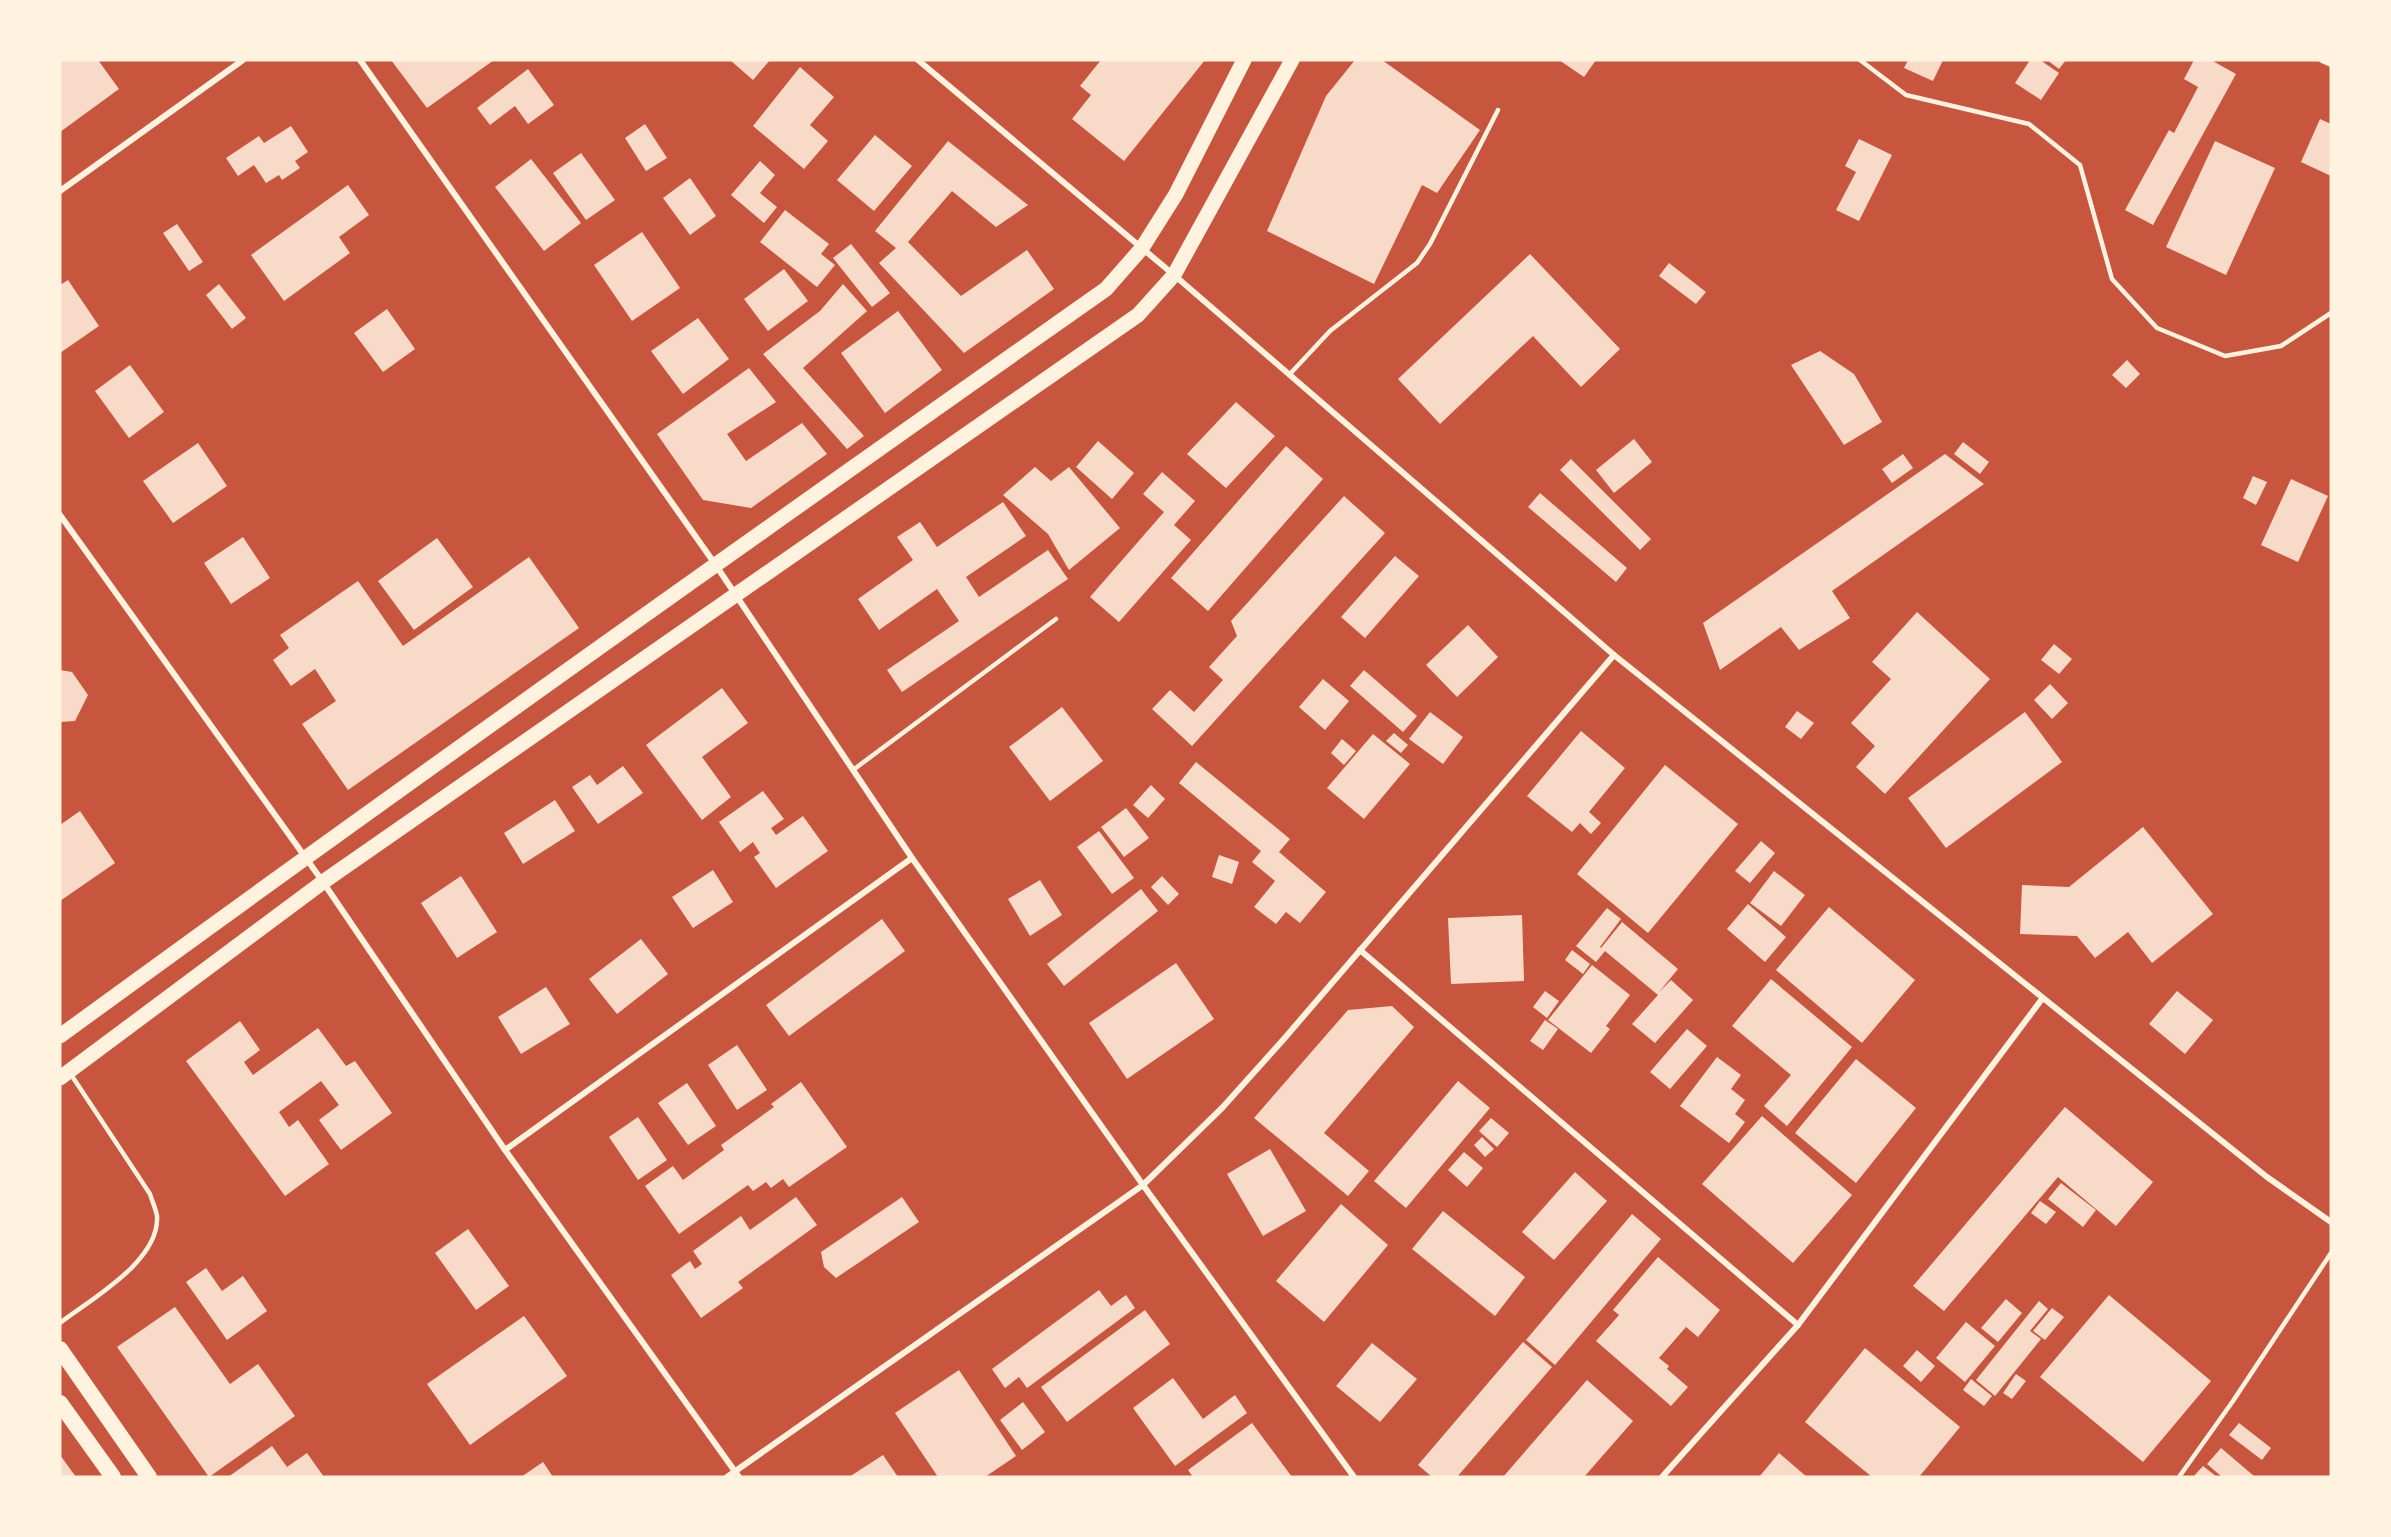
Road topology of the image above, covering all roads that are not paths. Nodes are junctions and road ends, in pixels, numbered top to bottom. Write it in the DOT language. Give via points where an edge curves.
graph roads {
  1 [pos="243,60"];
  2 [pos="360,60"];
  3 [pos="918,60"];
  4 [pos="1244,60"];
  5 [pos="1292,60"];
  6 [pos="1860,60"];
  7 [pos="2322,60"];
  8 [pos="2331,64"];
  9 [pos="1497,110"];
  10 [pos="60,191"];
  11 [pos="1142,248"];
  12 [pos="1174,275"];
  13 [pos="2331,313"];
  14 [pos="1289,375"];
  15 [pos="60,515"];
  16 [pos="715,564"];
  17 [pos="734,595"];
  18 [pos="1056,619"];
  19 [pos="1614,655"];
  20 [pos="853,770"];
  21 [pos="305,857"];
  22 [pos="912,858"];
  23 [pos="323,882"];
  24 [pos="1360,950"];
  25 [pos="2042,999"];
  26 [pos="60,1036"];
  27 [pos="64,1075"];
  28 [pos="505,1150"];
  29 [pos="1143,1185"];
  30 [pos="2331,1222"];
  31 [pos="2331,1253"];
  32 [pos="60,1323"];
  33 [pos="1798,1325"];
  34 [pos="60,1349"];
  35 [pos="60,1403"];
  36 [pos="737,1474"];
  37 [pos="113,1477"];
  38 [pos="149,1477"];
  39 [pos="727,1477"];
  40 [pos="1354,1477"];
  41 [pos="1662,1477"];
  42 [pos="2179,1477"];
  1 -- 10 [label="street"];
  2 -- 16 [label="street"];
  3 -- 11 [label="street"];
  4 -- 11 [label="main road" via="1176,194"];
  5 -- 12 [label="main road"];
  6 -- 13 [label="lane" via="1906,95 2029,124 2080,165 2112,279 2157,328 2225,356 2281,346"];
  7 -- 8 [label="street"];
  9 -- 14 [label="lane" via="1417,263 1330,331"];
  11 -- 12 [label="street"];
  11 -- 16 [label="main road" via="1106,289"];
  12 -- 14 [label="street"];
  12 -- 17 [label="main road" via="1138,315"];
  14 -- 19 [label="street"];
  15 -- 21 [label="street"];
  16 -- 17 [label="street"];
  16 -- 21 [label="main road"];
  17 -- 20 [label="street"];
  17 -- 23 [label="main road"];
  18 -- 20 [label="lane"];
  19 -- 24 [label="street"];
  19 -- 25 [label="street"];
  20 -- 22 [label="street"];
  21 -- 23 [label="street"];
  21 -- 26 [label="main road"];
  22 -- 28 [label="street"];
  22 -- 29 [label="street"];
  23 -- 27 [label="main road"];
  23 -- 28 [label="street"];
  24 -- 29 [label="street" via="1222,1108"];
  24 -- 33 [label="street"];
  25 -- 30 [label="street" via="2267,1177"];
  25 -- 33 [label="street"];
  27 -- 32 [label="lane" via="150,1194 157,1216 153,1237 136,1265"];
  28 -- 36 [label="street"];
  29 -- 36 [label="street"];
  29 -- 40 [label="street"];
  31 -- 42 [label="lane"];
  33 -- 41 [label="street"];
  34 -- 38 [label="highway"];
  35 -- 37 [label="highway"];
  36 -- 39 [label="street"];
}
